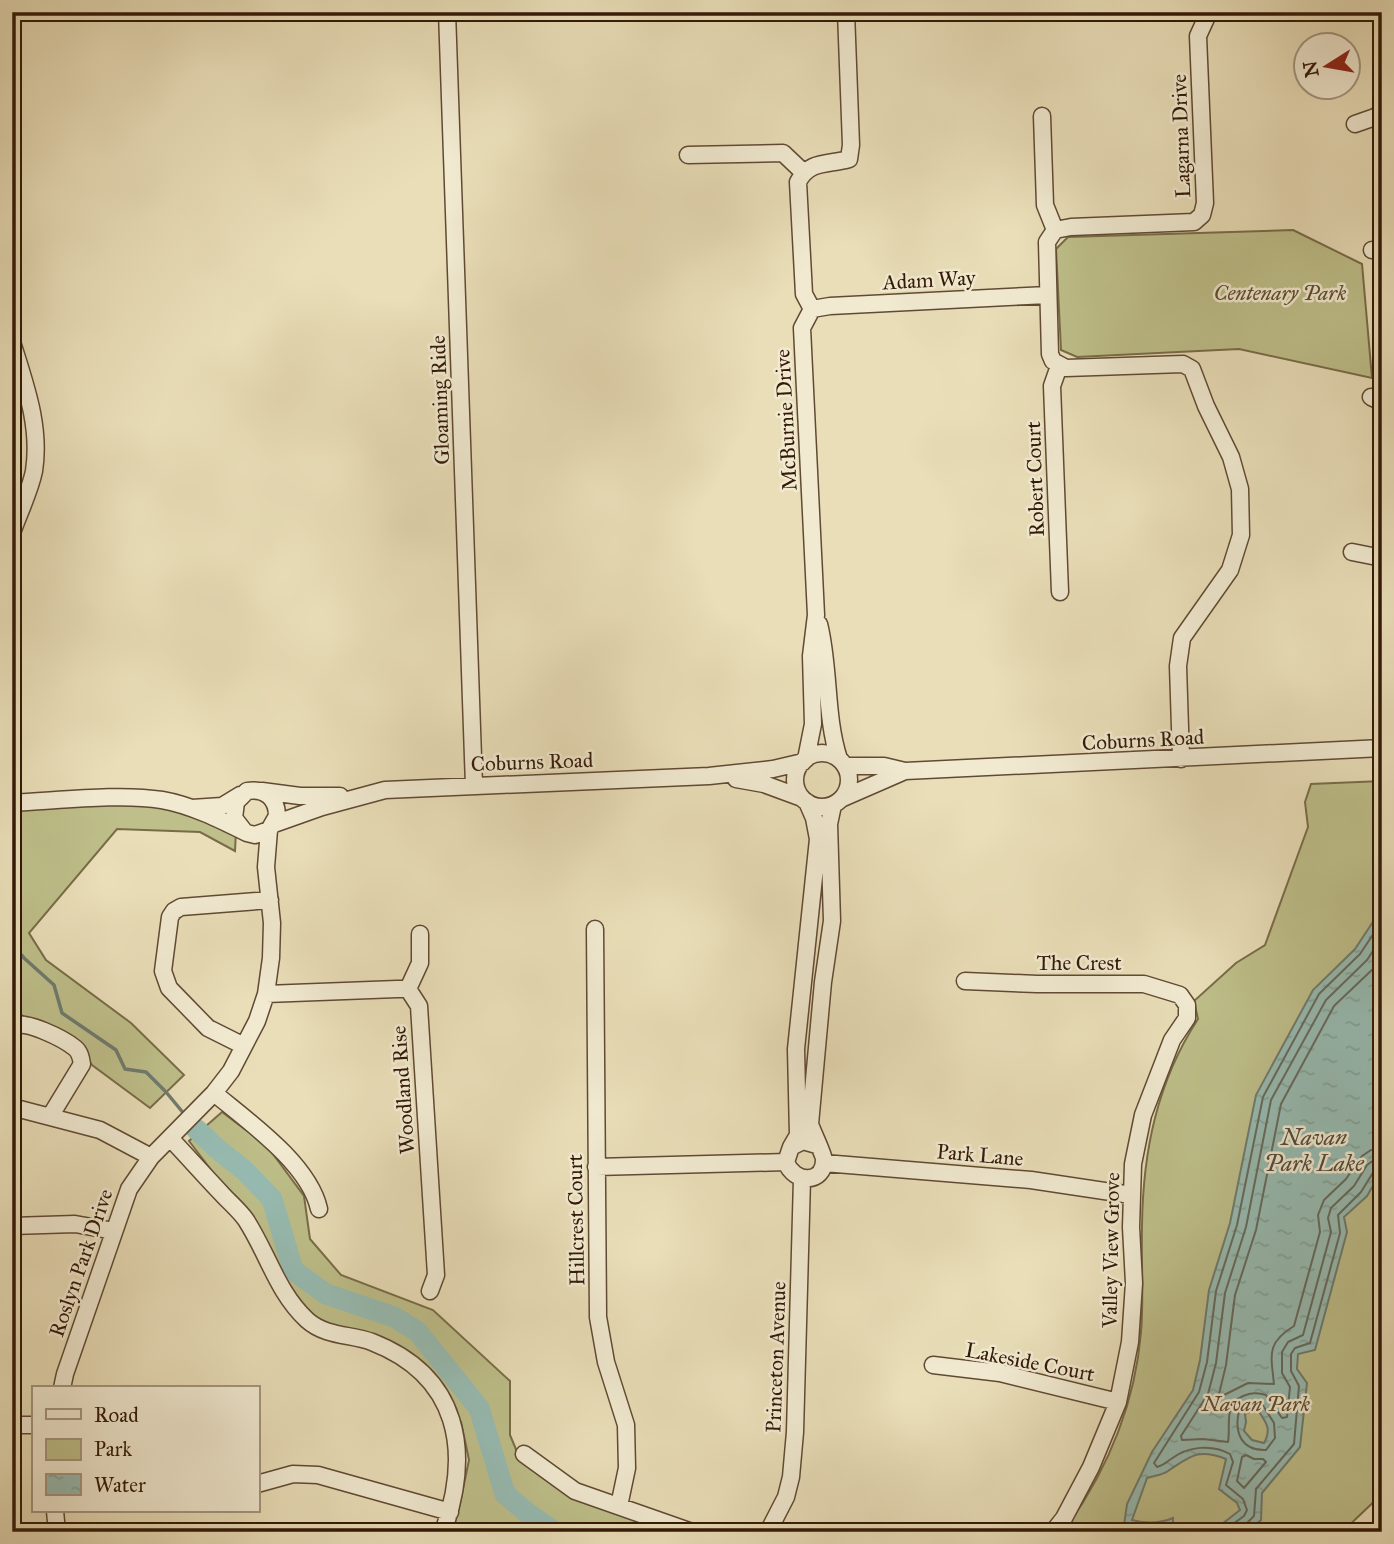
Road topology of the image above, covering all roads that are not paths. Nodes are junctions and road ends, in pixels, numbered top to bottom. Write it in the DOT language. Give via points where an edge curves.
graph roads {
  1 [pos="447,12"];
  2 [pos="846,12"];
  3 [pos="1209,12"];
  4 [pos="1222,12"];
  5 [pos="1382,112"];
  6 [pos="1042,116"];
  7 [pos="1354,124"];
  8 [pos="688,155"];
  9 [pos="803,172"];
  10 [pos="1055,230"];
  11 [pos="1048,295"];
  12 [pos="812,309"];
  13 [pos="12,342"];
  14 [pos="1059,366"];
  15 [pos="12,533"];
  16 [pos="1352,552"];
  17 [pos="1382,558"];
  18 [pos="1060,593"];
  19 [pos="816,615"];
  20 [pos="1382,748"];
  21 [pos="1181,759"];
  22 [pos="805,760"];
  23 [pos="842,763"];
  24 [pos="905,771"];
  25 [pos="709,776"];
  26 [pos="474,786"];
  27 [pos="262,791"];
  28 [pos="241,795"];
  29 [pos="357,797"];
  30 [pos="805,800"];
  31 [pos="838,802"];
  32 [pos="12,803"];
  33 [pos="190,808"];
  34 [pos="272,827"];
  35 [pos="245,832"];
  36 [pos="266,867"];
  37 [pos="270,900"];
  38 [pos="594,929"];
  39 [pos="420,934"];
  40 [pos="965,981"];
  41 [pos="408,989"];
  42 [pos="266,994"];
  43 [pos="1187,1005"];
  44 [pos="12,1026"];
  45 [pos="244,1046"];
  46 [pos="214,1093"];
  47 [pos="12,1107"];
  48 [pos="51,1115"];
  49 [pos="170,1138"];
  50 [pos="817,1145"];
  51 [pos="789,1155"];
  52 [pos="151,1157"];
  53 [pos="824,1163"];
  54 [pos="596,1167"];
  55 [pos="802,1179"];
  56 [pos="1132,1195"];
  57 [pos="319,1209"];
  58 [pos="12,1226"];
  59 [pos="114,1231"];
  60 [pos="430,1291"];
  61 [pos="933,1365"];
  62 [pos="62,1386"];
  63 [pos="1118,1402"];
  64 [pos="12,1425"];
  65 [pos="32,1425"];
  66 [pos="524,1454"];
  67 [pos="259,1483"];
  68 [pos="619,1506"];
  69 [pos="55,1512"];
  70 [pos="450,1512"];
  71 [pos="57,1532"];
  72 [pos="443,1532"];
  73 [pos="692,1532"];
  74 [pos="768,1532"];
  75 [pos="1053,1532"];
  1 -- 26 [label="street, Gloaming Ride"];
  2 -- 9 [label="street" via="849,159 818,164"];
  3 -- 4 [label="street, Lagarna Drive"];
  3 -- 10 [label="street, Lagarna Drive" via="1198,36 1202,215 1194,222"];
  5 -- 7 [label="street"];
  6 -- 10 [label="street" via="1045,205"];
  8 -- 9 [label="street" via="783,153"];
  9 -- 12 [label="street" via="798,182 804,294"];
  10 -- 11 [label="street" via="1046,242"];
  11 -- 12 [label="street, Adam Way"];
  11 -- 14 [label="street" via="1050,354"];
  12 -- 19 [label="street, McBurnie Drive" via="802,328"];
  13 -- 15 [label="street" via="37,444 33,474"];
  14 -- 18 [label="street, Robert Court" via="1052,386"];
  14 -- 21 [label="street" via="1183,364 1192,369 1231,457 1240,489 1241,535 1230,570 1182,638 1178,666"];
  16 -- 17 [label="street"];
  19 -- 22 [label="street, McBurnie Drive" via="811,656 813,724"];
  19 -- 23 [label="street, McBurnie Drive" via="825,648 833,740"];
  20 -- 21 [label="street, Coburns Road"];
  21 -- 24 [label="street, Coburns Road"];
  22 -- 23 [label="street" via="823,753"];
  22 -- 25 [label="street, Coburns Road" via="773,769"];
  22 -- 30 [label="street" via="796,783"];
  23 -- 24 [label="street, Coburns Road"];
  23 -- 31 [label="street" via="849,783"];
  24 -- 31 [label="street, Coburns Road"];
  25 -- 26 [label="street, Coburns Road"];
  25 -- 30 [label="street, Coburns Road" via="754,782"];
  26 -- 29 [label="street, Coburns Road" via="385,790"];
  27 -- 28 [label="street"];
  27 -- 29 [label="street, Coburns Road"];
  27 -- 34 [label="street" via="274,801 277,816"];
  28 -- 33 [label="street" via="222,806"];
  28 -- 35 [label="street" via="233,810"];
  29 -- 34 [label="street, Coburns Road"];
  30 -- 31 [label="street" via="820,807"];
  30 -- 51 [label="street" via="818,839 796,1049 798,1135"];
  31 -- 50 [label="street" via="830,824 832,921 810,1124"];
  32 -- 33 [label="street" via="135,798"];
  33 -- 35 [label="street"];
  34 -- 35 [label="street" via="255,835"];
  34 -- 36 [label="street, Roslyn Park Drive"];
  35 -- 36 [label="street, Roslyn Park Drive" via="257,844"];
  36 -- 37 [label="street, Roslyn Park Drive"];
  37 -- 42 [label="street, Roslyn Park Drive"];
  37 -- 45 [label="street" via="181,907 170,917 163,971 169,988 208,1028"];
  38 -- 54 [label="street, Hillcrest Court"];
  39 -- 41 [label="street" via="420,963"];
  40 -- 43 [label="street, The Crest" via="1144,984 1180,995"];
  41 -- 42 [label="street"];
  41 -- 60 [label="street, Woodland Rise" via="419,1006 436,1275"];
  42 -- 45 [label="street, Roslyn Park Drive"];
  43 -- 56 [label="street, Valley View Grove" via="1186,1018 1172,1040 1143,1115"];
  44 -- 48 [label="street" via="29,1024 76,1048 81,1056 82,1064"];
  45 -- 46 [label="street, Roslyn Park Drive"];
  46 -- 49 [label="street, Roslyn Park Drive"];
  46 -- 57 [label="street" via="284,1153 311,1188"];
  47 -- 48 [label="street"];
  48 -- 52 [label="street" via="100,1130"];
  49 -- 52 [label="street, Roslyn Park Drive"];
  49 -- 70 [label="street" via="246,1220 281,1290 309,1322 330,1333 371,1342 411,1363 431,1384 451,1413 458,1445 458,1475"];
  50 -- 51 [label="street" via="803,1141"];
  50 -- 53 [label="street"];
  51 -- 54 [label="street"];
  51 -- 55 [label="street" via="791,1172"];
  52 -- 59 [label="street, Roslyn Park Drive" via="129,1189"];
  53 -- 55 [label="street" via="815,1176"];
  53 -- 56 [label="street, Park Lane" via="1031,1180"];
  54 -- 68 [label="street, Hillcrest Court" via="598,1317 629,1447"];
  55 -- 74 [label="street, Princeton Avenue" via="792,1466 786,1497"];
  56 -- 63 [label="street, Valley View Grove" via="1130,1342"];
  58 -- 59 [label="street" via="75,1224"];
  59 -- 62 [label="street, Roslyn Park Drive"];
  61 -- 63 [label="street, Lakeside Court" via="1000,1373"];
  63 -- 75 [label="street, Valley View Grove" via="1091,1467"];
  64 -- 65 [label="street"];
  66 -- 68 [label="street" via="575,1491"];
  67 -- 70 [label="street" via="293,1474 318,1475"];
  68 -- 73 [label="street"];
  69 -- 71 [label="street"];
  70 -- 72 [label="street"];
}
